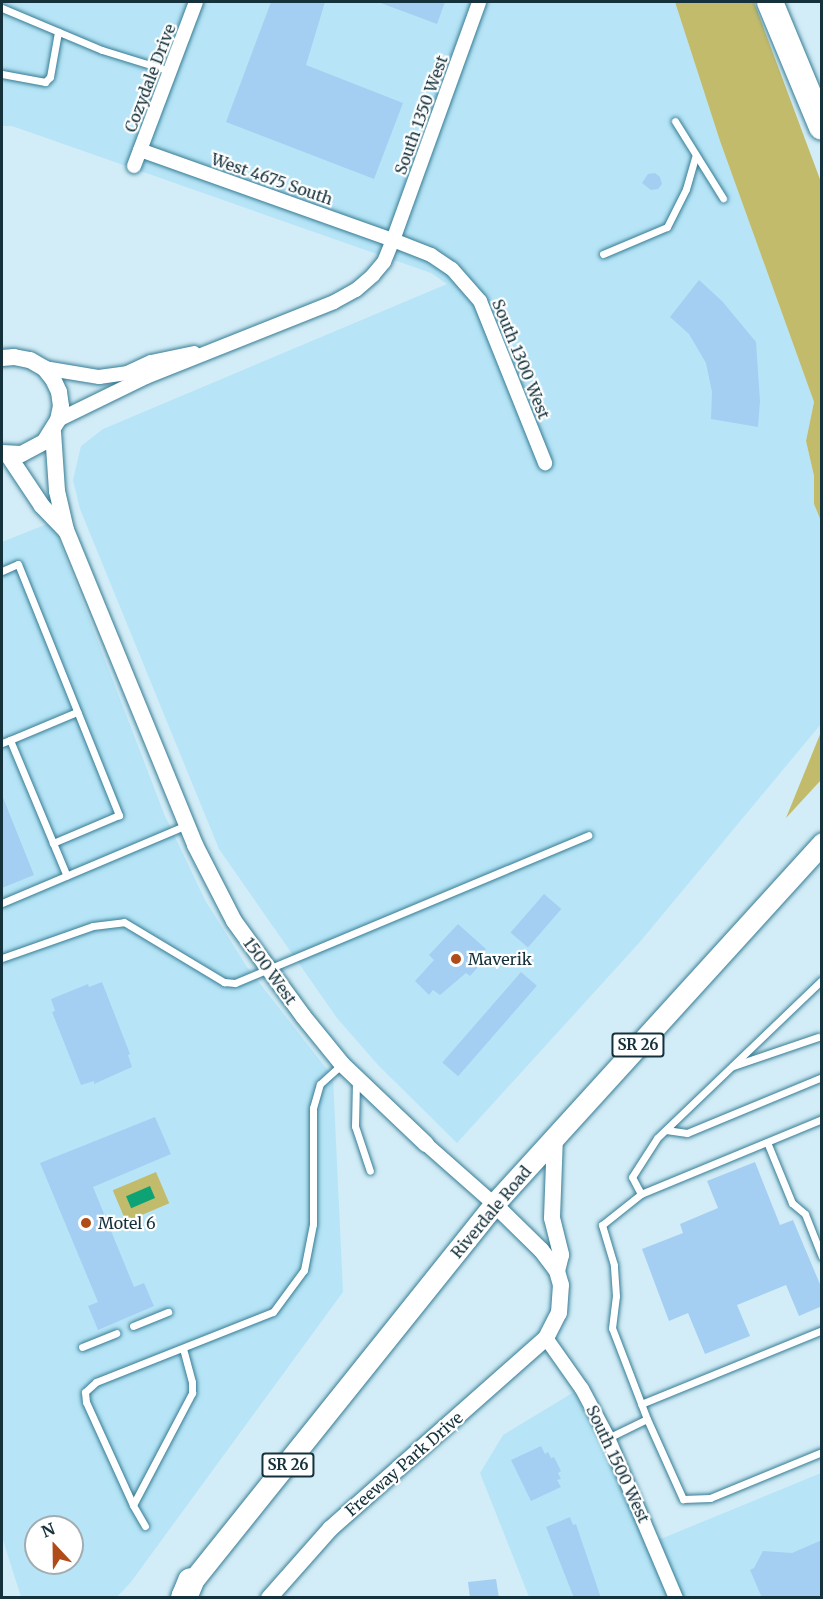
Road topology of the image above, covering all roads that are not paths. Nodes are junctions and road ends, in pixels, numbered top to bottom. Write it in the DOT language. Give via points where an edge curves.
graph roads {
  1 [pos="196,2"];
  2 [pos="479,2"];
  3 [pos="770,2"];
  4 [pos="2,8"];
  5 [pos="58,32"];
  6 [pos="170,71"];
  7 [pos="2,74"];
  8 [pos="675,121"];
  9 [pos="822,127"];
  10 [pos="140,150"];
  11 [pos="696,155"];
  12 [pos="134,166"];
  13 [pos="723,198"];
  14 [pos="393,240"];
  15 [pos="603,254"];
  16 [pos="211,352"];
  17 [pos="6,356"];
  18 [pos="44,368"];
  19 [pos="56,426"];
  20 [pos="5,454"];
  21 [pos="545,463"];
  22 [pos="66,530"];
  23 [pos="2,571"];
  24 [pos="77,712"];
  25 [pos="10,740"];
  26 [pos="2,744"];
  27 [pos="187,825"];
  28 [pos="588,835"];
  29 [pos="53,843"];
  30 [pos="822,843"];
  31 [pos="67,876"];
  32 [pos="2,903"];
  33 [pos="2,958"];
  34 [pos="267,968"];
  35 [pos="822,980"];
  36 [pos="821,1039"];
  37 [pos="342,1064"];
  38 [pos="730,1067"];
  39 [pos="822,1077"];
  40 [pos="356,1079"];
  41 [pos="822,1119"];
  42 [pos="666,1130"];
  43 [pos="555,1136"];
  44 [pos="767,1142"];
  45 [pos="426,1144"];
  46 [pos="370,1171"];
  47 [pos="641,1194"];
  48 [pos="494,1204"];
  49 [pos="822,1257"];
  50 [pos="557,1271"];
  51 [pos="168,1312"];
  52 [pos="133,1326"];
  53 [pos="822,1330"];
  54 [pos="116,1333"];
  55 [pos="546,1338"];
  56 [pos="82,1347"];
  57 [pos="183,1349"];
  58 [pos="641,1404"];
  59 [pos="647,1419"];
  60 [pos="608,1438"];
  61 [pos="822,1452"];
  62 [pos="133,1505"];
  63 [pos="146,1526"];
  64 [pos="185,1592"];
  65 [pos="269,1598"];
  66 [pos="676,1598"];
  1 -- 6 [label="street, Cozydale Drive"];
  2 -- 14 [label="street, South 1350 West"];
  3 -- 9 [label="highway"];
  4 -- 5 [label="lane"];
  5 -- 6 [label="lane"];
  5 -- 7 [label="lane" via="50,77 45,82"];
  6 -- 10 [label="street, Cozydale Drive"];
  8 -- 11 [label="lane"];
  10 -- 12 [label="street, Cozydale Drive"];
  10 -- 14 [label="street, West 4675 South"];
  11 -- 13 [label="lane"];
  11 -- 15 [label="lane" via="686,189 667,227"];
  14 -- 16 [label="street, South 1350 West" via="384,262 356,290"];
  14 -- 21 [label="street, South 1300 West" via="431,255 452,269 480,301"];
  16 -- 18 [label="street" via="181,354 127,373 99,377"];
  16 -- 19 [label="street, South 1350 West" via="146,377"];
  17 -- 18 [label="street" via="30,360"];
  18 -- 19 [label="street, 1500 West" via="59,392"];
  19 -- 20 [label="street" via="33,450"];
  19 -- 22 [label="street, 1500 West" via="57,491"];
  20 -- 22 [label="street, 1500 West" via="42,506"];
  22 -- 27 [label="street, 1500 West"];
  23 -- 24 [label="lane" via="18,564"];
  24 -- 25 [label="lane"];
  24 -- 29 [label="lane" via="119,815"];
  25 -- 26 [label="lane"];
  25 -- 29 [label="lane"];
  27 -- 31 [label="lane"];
  27 -- 34 [label="street, 1500 West" via="234,921"];
  28 -- 34 [label="lane"];
  29 -- 31 [label="lane"];
  30 -- 43 [label="main road, Riverdale Road / SR 26"];
  31 -- 32 [label="lane"];
  33 -- 34 [label="lane" via="93,926 124,922 224,982 244,980"];
  34 -- 37 [label="street, 1500 West"];
  35 -- 38 [label="lane"];
  36 -- 38 [label="lane"];
  37 -- 40 [label="street, 1500 West"];
  37 -- 57 [label="lane" via="320,1084 313,1108 313,1224 304,1270 273,1312"];
  38 -- 42 [label="lane"];
  39 -- 42 [label="lane" via="687,1133"];
  40 -- 45 [label="street, 1500 West"];
  40 -- 46 [label="lane" via="355,1126"];
  41 -- 44 [label="lane"];
  42 -- 47 [label="lane" via="632,1177"];
  43 -- 48 [label="main road, Riverdale Road / SR 26"];
  43 -- 50 [label="street" via="552,1218 561,1255"];
  44 -- 47 [label="lane"];
  44 -- 49 [label="lane" via="792,1203 805,1214"];
  45 -- 48 [label="street, 1500 West"];
  47 -- 58 [label="lane" via="602,1225 614,1265 612,1328"];
  48 -- 50 [label="street, 1500 West"];
  48 -- 64 [label="main road, Riverdale Road / SR 26"];
  50 -- 55 [label="street" via="561,1285 559,1313"];
  51 -- 52 [label="lane"];
  53 -- 58 [label="lane"];
  54 -- 56 [label="lane"];
  55 -- 60 [label="street, South 1500 West" via="582,1389"];
  55 -- 65 [label="street, Freeway Park Drive" via="330,1529"];
  57 -- 62 [label="lane" via="192,1394"];
  57 -- 62 [label="lane" via="96,1382 85,1392"];
  58 -- 59 [label="lane"];
  59 -- 60 [label="lane"];
  59 -- 61 [label="lane" via="683,1499 710,1498"];
  60 -- 66 [label="street, South 1500 West"];
  62 -- 63 [label="lane"];
}
